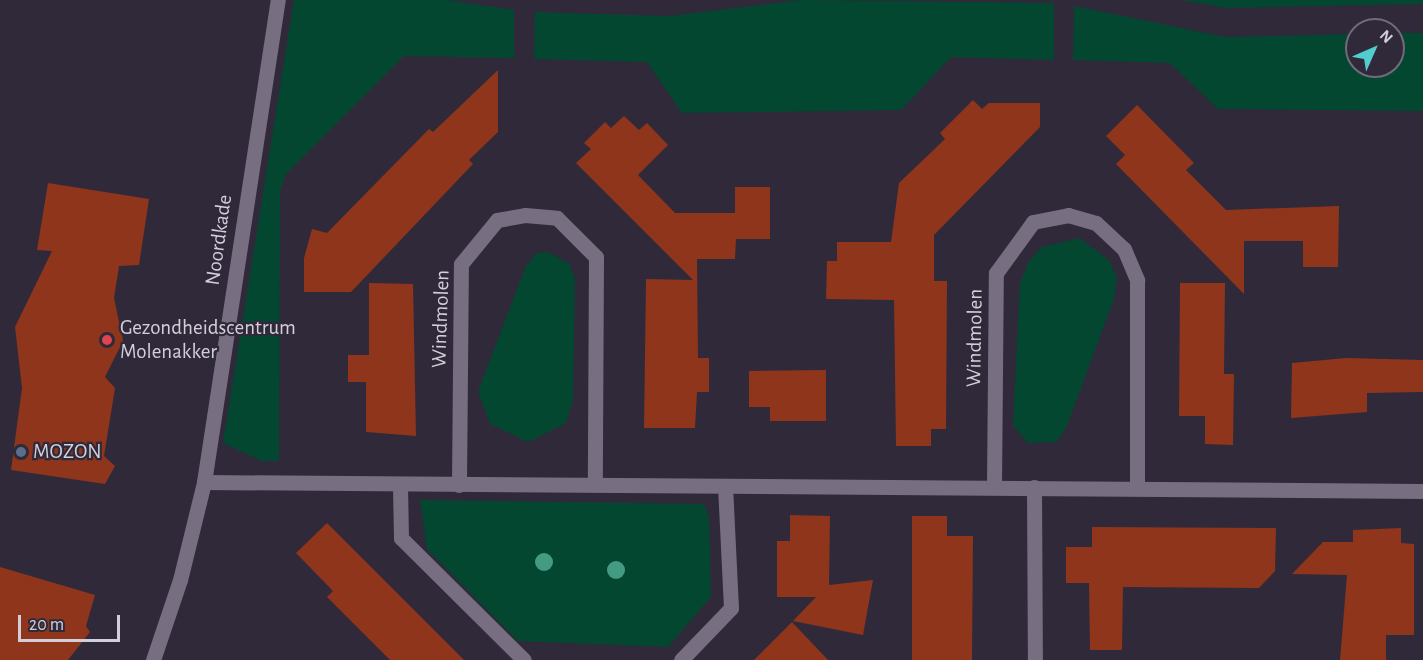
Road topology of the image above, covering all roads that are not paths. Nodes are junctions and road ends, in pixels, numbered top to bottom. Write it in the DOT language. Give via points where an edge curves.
graph roads {
  1 [pos="278,0"];
  2 [pos="204,483"];
  3 [pos="595,483"];
  4 [pos="459,485"];
  5 [pos="400,486"];
  6 [pos="994,486"];
  7 [pos="1137,486"];
  8 [pos="725,487"];
  9 [pos="1034,487"];
  10 [pos="1423,491"];
  11 [pos="153,660"];
  12 [pos="524,660"];
  13 [pos="681,660"];
  14 [pos="1035,660"];
  1 -- 2 [label="street, Noordkade"];
  2 -- 5 [label="street"];
  2 -- 11 [label="street, Noordkade" via="180,580"];
  3 -- 4 [label="street"];
  3 -- 4 [label="street, Windmolen" via="596,257 557,218 525,215 497,220 461,264"];
  3 -- 8 [label="street"];
  4 -- 5 [label="street"];
  5 -- 12 [label="street" via="401,538"];
  6 -- 7 [label="street, Windmolen" via="996,273 1033,222 1068,215 1096,223 1124,249 1137,280"];
  6 -- 8 [label="street"];
  6 -- 9 [label="street"];
  7 -- 9 [label="street"];
  7 -- 10 [label="street"];
  8 -- 13 [label="street" via="731,608"];
  9 -- 14 [label="street"];
}
